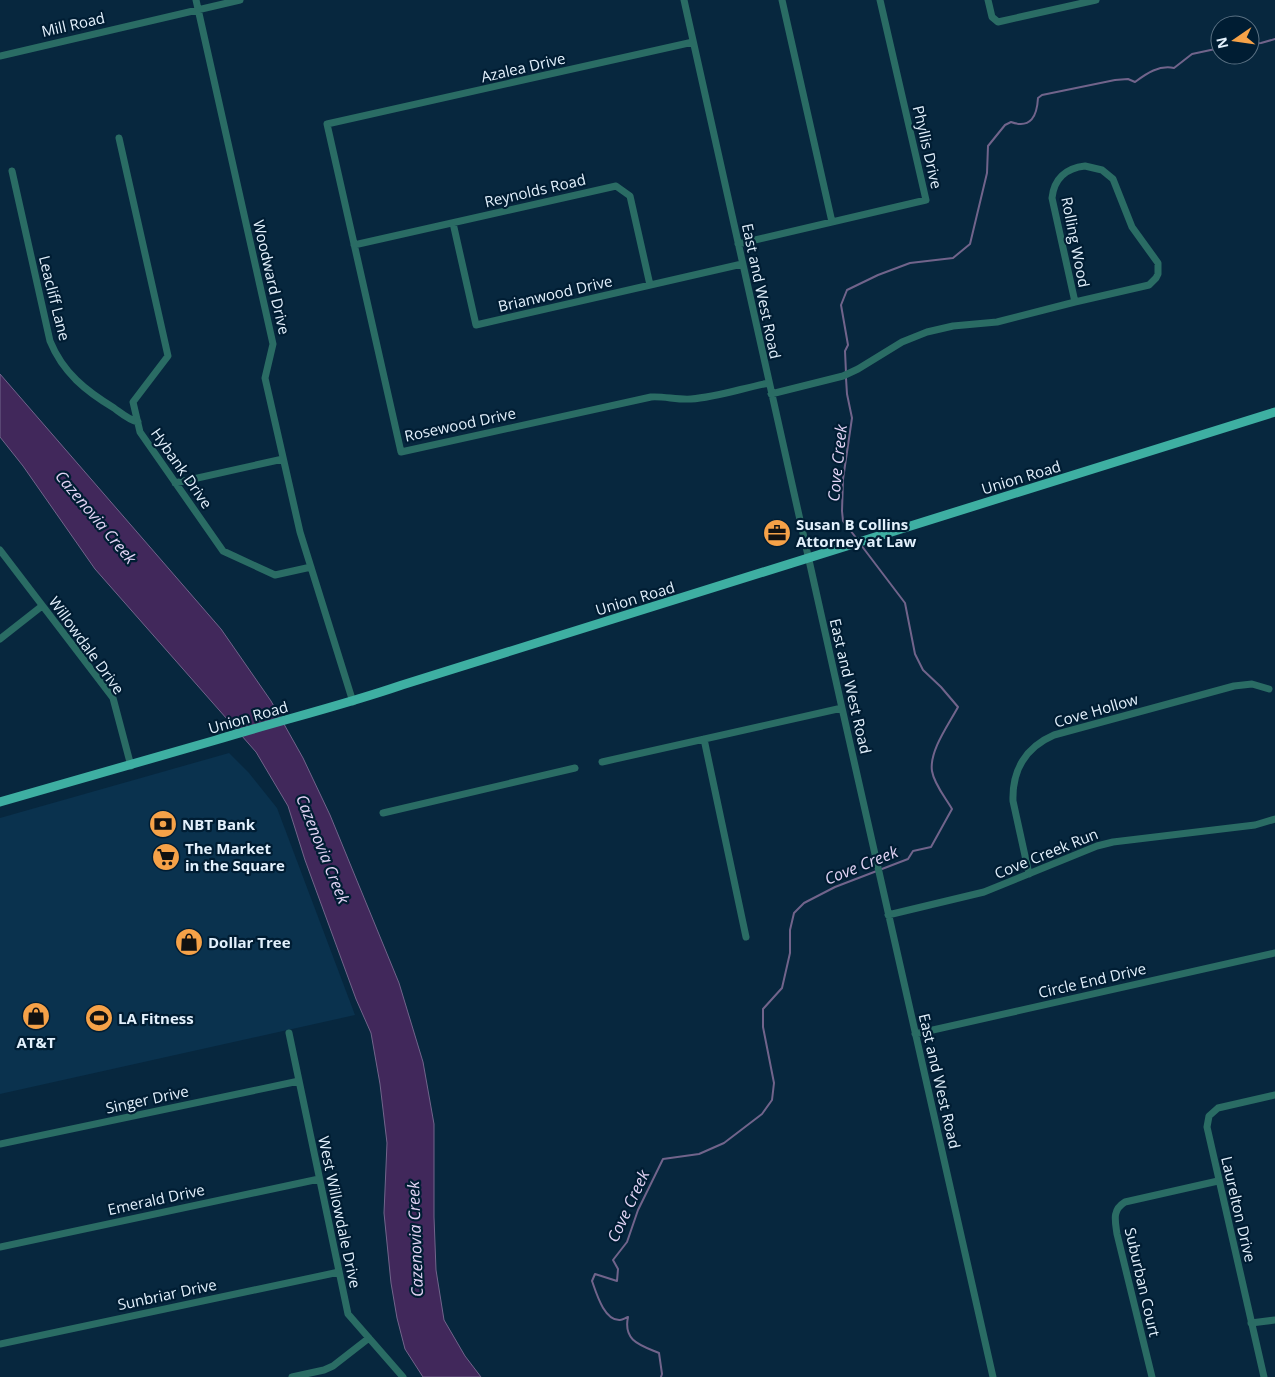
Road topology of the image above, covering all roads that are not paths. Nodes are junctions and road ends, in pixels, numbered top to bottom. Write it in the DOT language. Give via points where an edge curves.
graph roads {
  1 [pos="196,0"];
  2 [pos="240,0"];
  3 [pos="684,0"];
  4 [pos="782,0"];
  5 [pos="880,0"];
  6 [pos="988,0"];
  7 [pos="1096,0"];
  8 [pos="198,10"];
  9 [pos="693,42"];
  10 [pos="0,56"];
  11 [pos="359,117"];
  12 [pos="119,138"];
  13 [pos="12,171"];
  14 [pos="832,222"];
  15 [pos="453,223"];
  16 [pos="738,244"];
  17 [pos="354,245"];
  18 [pos="742,264"];
  19 [pos="650,285"];
  20 [pos="1074,302"];
  21 [pos="769,383"];
  22 [pos="771,394"];
  23 [pos="1275,412"];
  24 [pos="138,422"];
  25 [pos="283,459"];
  26 [pos="176,483"];
  27 [pos="0,550"];
  28 [pos="808,559"];
  29 [pos="311,567"];
  30 [pos="42,606"];
  31 [pos="0,639"];
  32 [pos="1269,689"];
  33 [pos="353,702"];
  34 [pos="842,708"];
  35 [pos="704,740"];
  36 [pos="602,762"];
  37 [pos="131,766"];
  38 [pos="575,768"];
  39 [pos="0,802"];
  40 [pos="383,813"];
  41 [pos="1275,819"];
  42 [pos="1029,874"];
  43 [pos="888,915"];
  44 [pos="746,936"];
  45 [pos="1275,953"];
  46 [pos="288,1033"];
  47 [pos="915,1034"];
  48 [pos="299,1081"];
  49 [pos="1275,1095"];
  50 [pos="0,1144"];
  51 [pos="319,1179"];
  52 [pos="1218,1180"];
  53 [pos="0,1247"];
  54 [pos="339,1272"];
  55 [pos="1275,1320"];
  56 [pos="1251,1322"];
  57 [pos="369,1338"];
  58 [pos="0,1344"];
  59 [pos="292,1377"];
  60 [pos="403,1377"];
  61 [pos="993,1377"];
  62 [pos="1152,1377"];
  63 [pos="1264,1377"];
  1 -- 8 [label="street, Woodward Drive"];
  2 -- 8 [label="street, Mill Road"];
  3 -- 9 [label="street, East and West Road"];
  4 -- 14 [label="street"];
  5 -- 14 [label="street, Phyllis Drive" via="926,200"];
  6 -- 7 [label="street" via="992,17 998,22"];
  8 -- 10 [label="street, Mill Road"];
  8 -- 25 [label="street, Woodward Drive" via="273,344 265,378"];
  9 -- 11 [label="street, Azalea Drive"];
  9 -- 16 [label="street, East and West Road"];
  11 -- 17 [label="street, Rosewood Drive" via="327,124"];
  12 -- 24 [label="street, Hybank Drive" via="168,356 133,402"];
  13 -- 24 [label="street, Leacliff Lane" via="55,353 79,384"];
  14 -- 16 [label="street, Phyllis Drive"];
  15 -- 17 [label="street, Reynolds Road"];
  15 -- 19 [label="street, Reynolds Road" via="616,186 630,196"];
  15 -- 19 [label="street, Brianwood Drive" via="476,325"];
  16 -- 18 [label="street, East and West Road"];
  17 -- 21 [label="street, Rosewood Drive" via="401,452 651,397 700,398"];
  18 -- 19 [label="street, Brianwood Drive"];
  18 -- 21 [label="street, East and West Road"];
  20 -- 20 [label="street, Rolling Wood" via="1149,285 1158,274 1158,263 1126,216 1113,179 1102,170 1085,166 1064,173 1055,185 1052,198"];
  20 -- 22 [label="street, Rolling Wood" via="996,322 927,332 902,342 843,376"];
  21 -- 22 [label="street, East and West Road"];
  22 -- 28 [label="street, East and West Road"];
  23 -- 28 [label="main road, Union Road"];
  24 -- 26 [label="street, Hybank Drive" via="140,432"];
  25 -- 26 [label="street"];
  25 -- 29 [label="street, Woodward Drive"];
  26 -- 29 [label="street, Hybank Drive" via="223,551 275,575"];
  27 -- 30 [label="street, Willowdale Drive"];
  28 -- 33 [label="main road, Union Road"];
  28 -- 34 [label="street, East and West Road"];
  29 -- 33 [label="street, Woodward Drive"];
  30 -- 31 [label="street"];
  30 -- 37 [label="street, Willowdale Drive" via="113,698"];
  32 -- 42 [label="street, Cove Hollow" via="1252,684 1234,686 1054,735 1038,744 1018,767 1013,790"];
  33 -- 37 [label="main road, Union Road"];
  34 -- 35 [label="street"];
  34 -- 43 [label="street, East and West Road"];
  35 -- 36 [label="street"];
  35 -- 44 [label="street"];
  37 -- 39 [label="main road, Union Road"];
  38 -- 40 [label="street"];
  41 -- 42 [label="street, Cove Creek Run" via="1255,825 1113,842 1081,851"];
  42 -- 43 [label="street, Cove Creek Run" via="976,895"];
  43 -- 47 [label="street, East and West Road"];
  45 -- 47 [label="street, Circle End Drive"];
  46 -- 48 [label="street, West Willowdale Drive"];
  47 -- 61 [label="street, East and West Road"];
  48 -- 50 [label="street, Singer Drive"];
  48 -- 51 [label="street, West Willowdale Drive"];
  49 -- 52 [label="street, Laurelton Drive" via="1221,1107 1209,1116 1207,1127"];
  51 -- 53 [label="street, Emerald Drive"];
  51 -- 54 [label="street, West Willowdale Drive"];
  52 -- 56 [label="street, Laurelton Drive"];
  52 -- 62 [label="street, Suburban Court" via="1125,1202 1115,1212 1116,1234"];
  54 -- 57 [label="street, West Willowdale Drive" via="348,1314"];
  54 -- 58 [label="street, Sunbriar Drive"];
  55 -- 56 [label="street"];
  56 -- 63 [label="street, Laurelton Drive"];
  57 -- 59 [label="street" via="333,1366"];
  57 -- 60 [label="street, West Willowdale Drive"];
}
